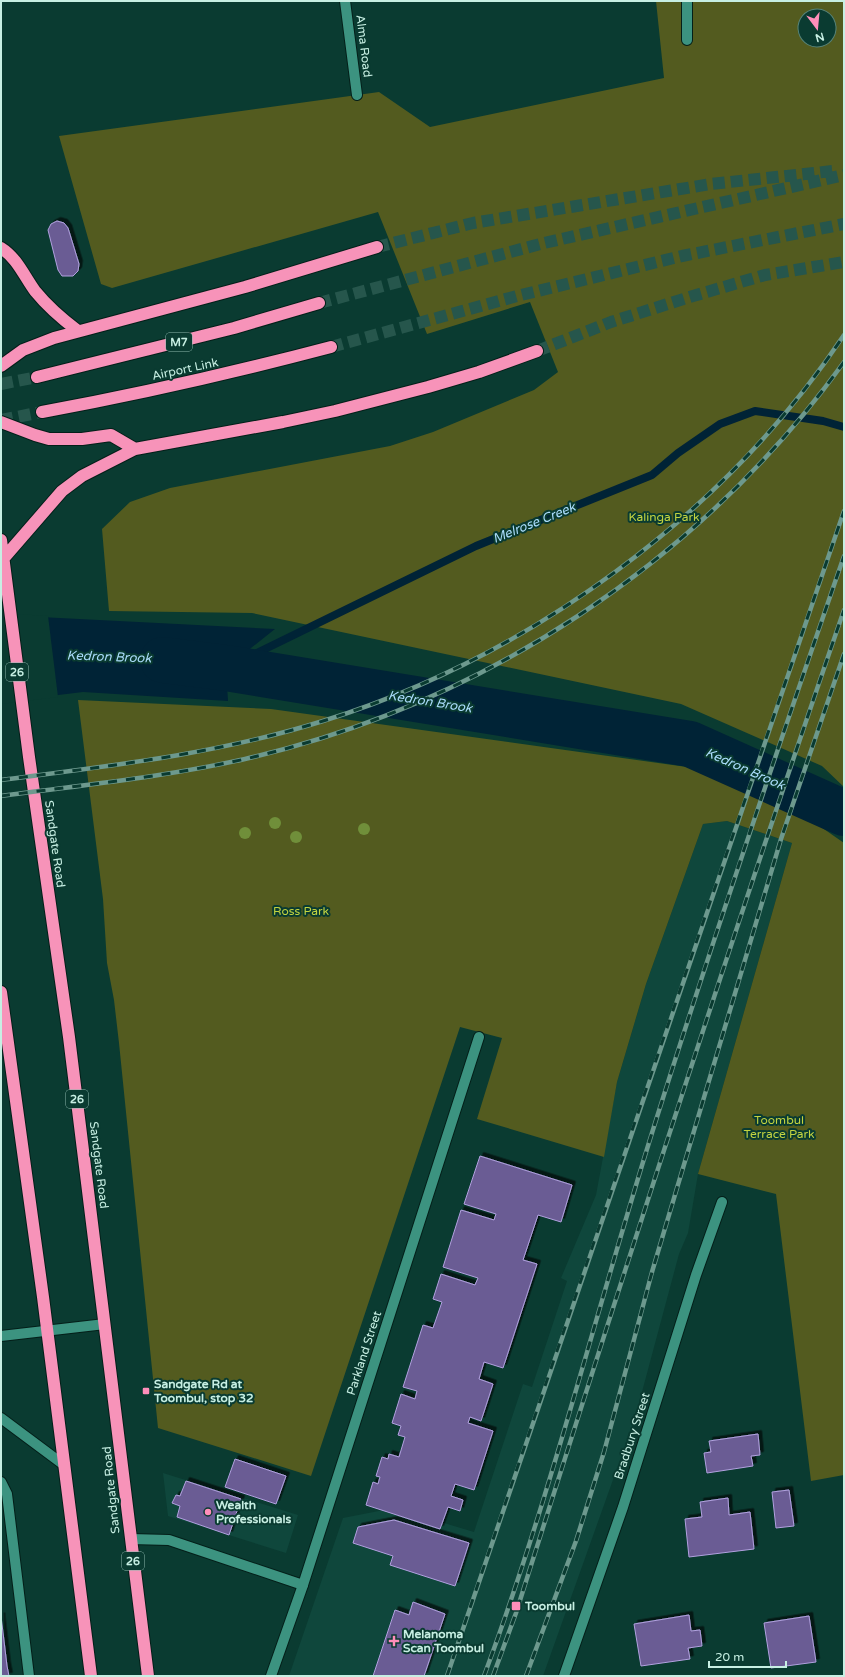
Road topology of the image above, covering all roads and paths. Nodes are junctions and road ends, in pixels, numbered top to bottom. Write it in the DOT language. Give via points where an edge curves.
graph roads {
  1 [pos="345,1"];
  2 [pos="688,1"];
  3 [pos="686,40"];
  4 [pos="357,95"];
  5 [pos="377,247"];
  6 [pos="1,248"];
  7 [pos="319,303"];
  8 [pos="78,331"];
  9 [pos="331,347"];
  10 [pos="537,351"];
  11 [pos="1,366"];
  12 [pos="38,377"];
  13 [pos="42,412"];
  14 [pos="1,422"];
  15 [pos="135,449"];
  16 [pos="1,540"];
  17 [pos="3,559"];
  18 [pos="1,992"];
  19 [pos="479,1037"];
  20 [pos="722,1202"];
  21 [pos="105,1324"];
  22 [pos="47,1329"];
  23 [pos="1,1336"];
  24 [pos="1,1418"];
  25 [pos="64,1465"];
  26 [pos="1,1482"];
  27 [pos="130,1539"];
  28 [pos="303,1585"];
  29 [pos="29,1676"];
  30 [pos="91,1676"];
  31 [pos="148,1676"];
  32 [pos="271,1676"];
  33 [pos="564,1676"];
  1 -- 4 [label="street, Alma Road"];
  2 -- 3 [label="street"];
  5 -- 8 [label="highway" via="245,287"];
  6 -- 8 [label="highway" via="10,253 49,308"];
  7 -- 12 [label="highway, M7" via="234,328"];
  8 -- 11 [label="highway" via="23,350"];
  9 -- 13 [label="highway, Airport Link" via="240,371"];
  10 -- 15 [label="highway" via="442,382 335,411"];
  14 -- 15 [label="highway" via="48,439 82,439 111,435"];
  15 -- 17 [label="highway" via="82,476 62,491"];
  16 -- 17 [label="highway, Sandgate Road / 26"];
  17 -- 21 [label="highway, Sandgate Road / 26" via="69,1037"];
  18 -- 22 [label="highway"];
  19 -- 28 [label="street, Parkland Street"];
  20 -- 33 [label="street, Bradbury Street" via="696,1275 623,1507"];
  21 -- 22 [label="street"];
  21 -- 27 [label="highway, Sandgate Road / 26"];
  22 -- 23 [label="street"];
  22 -- 25 [label="highway"];
  24 -- 25 [label="street"];
  25 -- 30 [label="highway"];
  26 -- 29 [label="street" via="7,1494"];
  27 -- 28 [label="street" via="169,1540"];
  27 -- 31 [label="highway, Sandgate Road / 26"];
  28 -- 32 [label="street, Parkland Street"];
}
